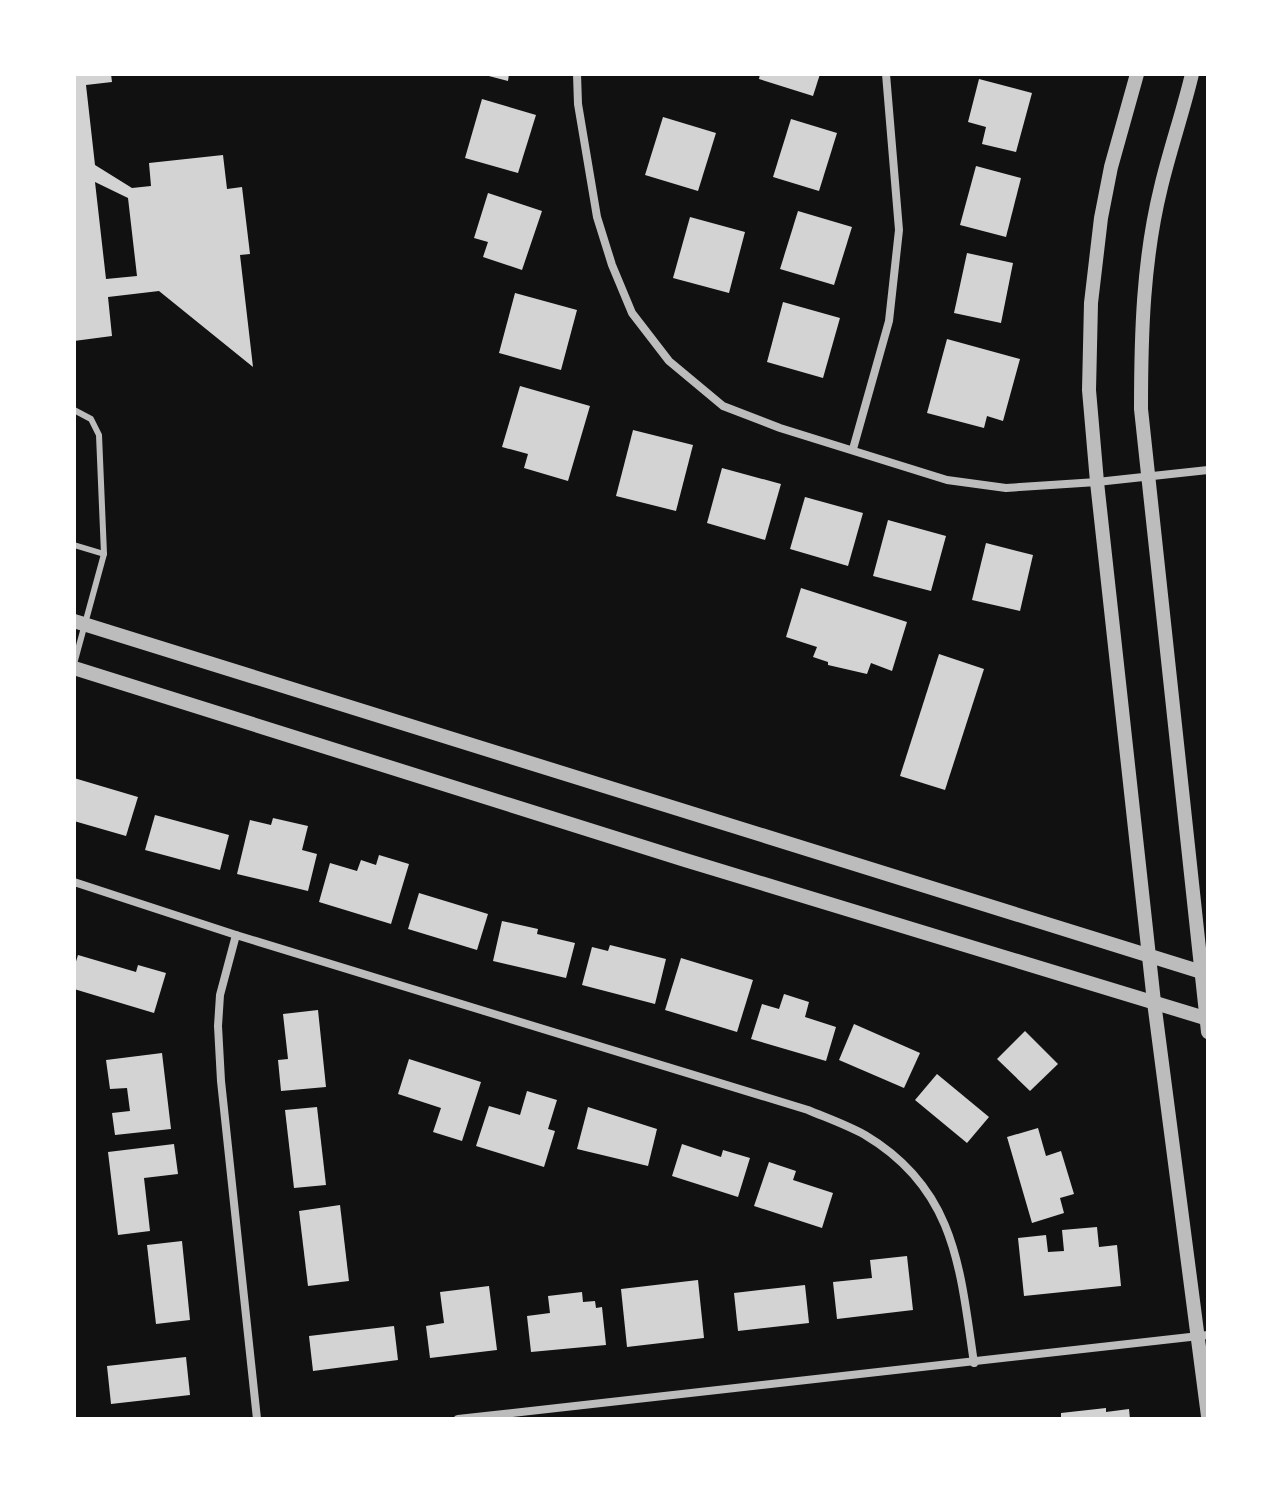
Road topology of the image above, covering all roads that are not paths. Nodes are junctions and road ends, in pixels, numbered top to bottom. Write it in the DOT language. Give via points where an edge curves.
graph roads {
  1 [pos="577,74"];
  2 [pos="886,74"];
  3 [pos="1137,74"];
  4 [pos="1192,74"];
  5 [pos="74,410"];
  6 [pos="853,449"];
  7 [pos="1208,470"];
  8 [pos="1146,477"];
  9 [pos="1097,482"];
  10 [pos="74,545"];
  11 [pos="104,554"];
  12 [pos="80,623"];
  13 [pos="74,666"];
  14 [pos="74,882"];
  15 [pos="236,935"];
  16 [pos="1149,957"];
  17 [pos="1205,973"];
  18 [pos="1154,1002"];
  19 [pos="1207,1023"];
  20 [pos="1203,1336"];
  21 [pos="974,1363"];
  22 [pos="1208,1416"];
  23 [pos="257,1419"];
  24 [pos="458,1419"];
  1 -- 6 [label="street" via="597,217 632,313 669,361 723,406"];
  2 -- 6 [label="street" via="899,230 889,321"];
  3 -- 9 [label="street" via="1111,167 1091,303 1089,390"];
  4 -- 8 [label="street" via="1161,188 1141,324"];
  5 -- 11 [label="lane" via="91,419 99,435"];
  6 -- 9 [label="street" via="947,480 1006,488"];
  7 -- 8 [label="street"];
  8 -- 9 [label="street"];
  8 -- 17 [label="street"];
  9 -- 16 [label="street"];
  10 -- 11 [label="lane"];
  11 -- 12 [label="lane"];
  12 -- 13 [label="lane"];
  12 -- 16 [label="street"];
  13 -- 18 [label="street"];
  14 -- 15 [label="street"];
  15 -- 21 [label="street" via="808,1110 865,1135 907,1166 940,1209 955,1246"];
  15 -- 23 [label="street" via="220,995 219,1040"];
  16 -- 17 [label="street"];
  16 -- 18 [label="street"];
  17 -- 19 [label="street"];
  18 -- 19 [label="street"];
  18 -- 20 [label="street"];
  20 -- 21 [label="street"];
  20 -- 22 [label="street"];
  21 -- 24 [label="street"];
}
